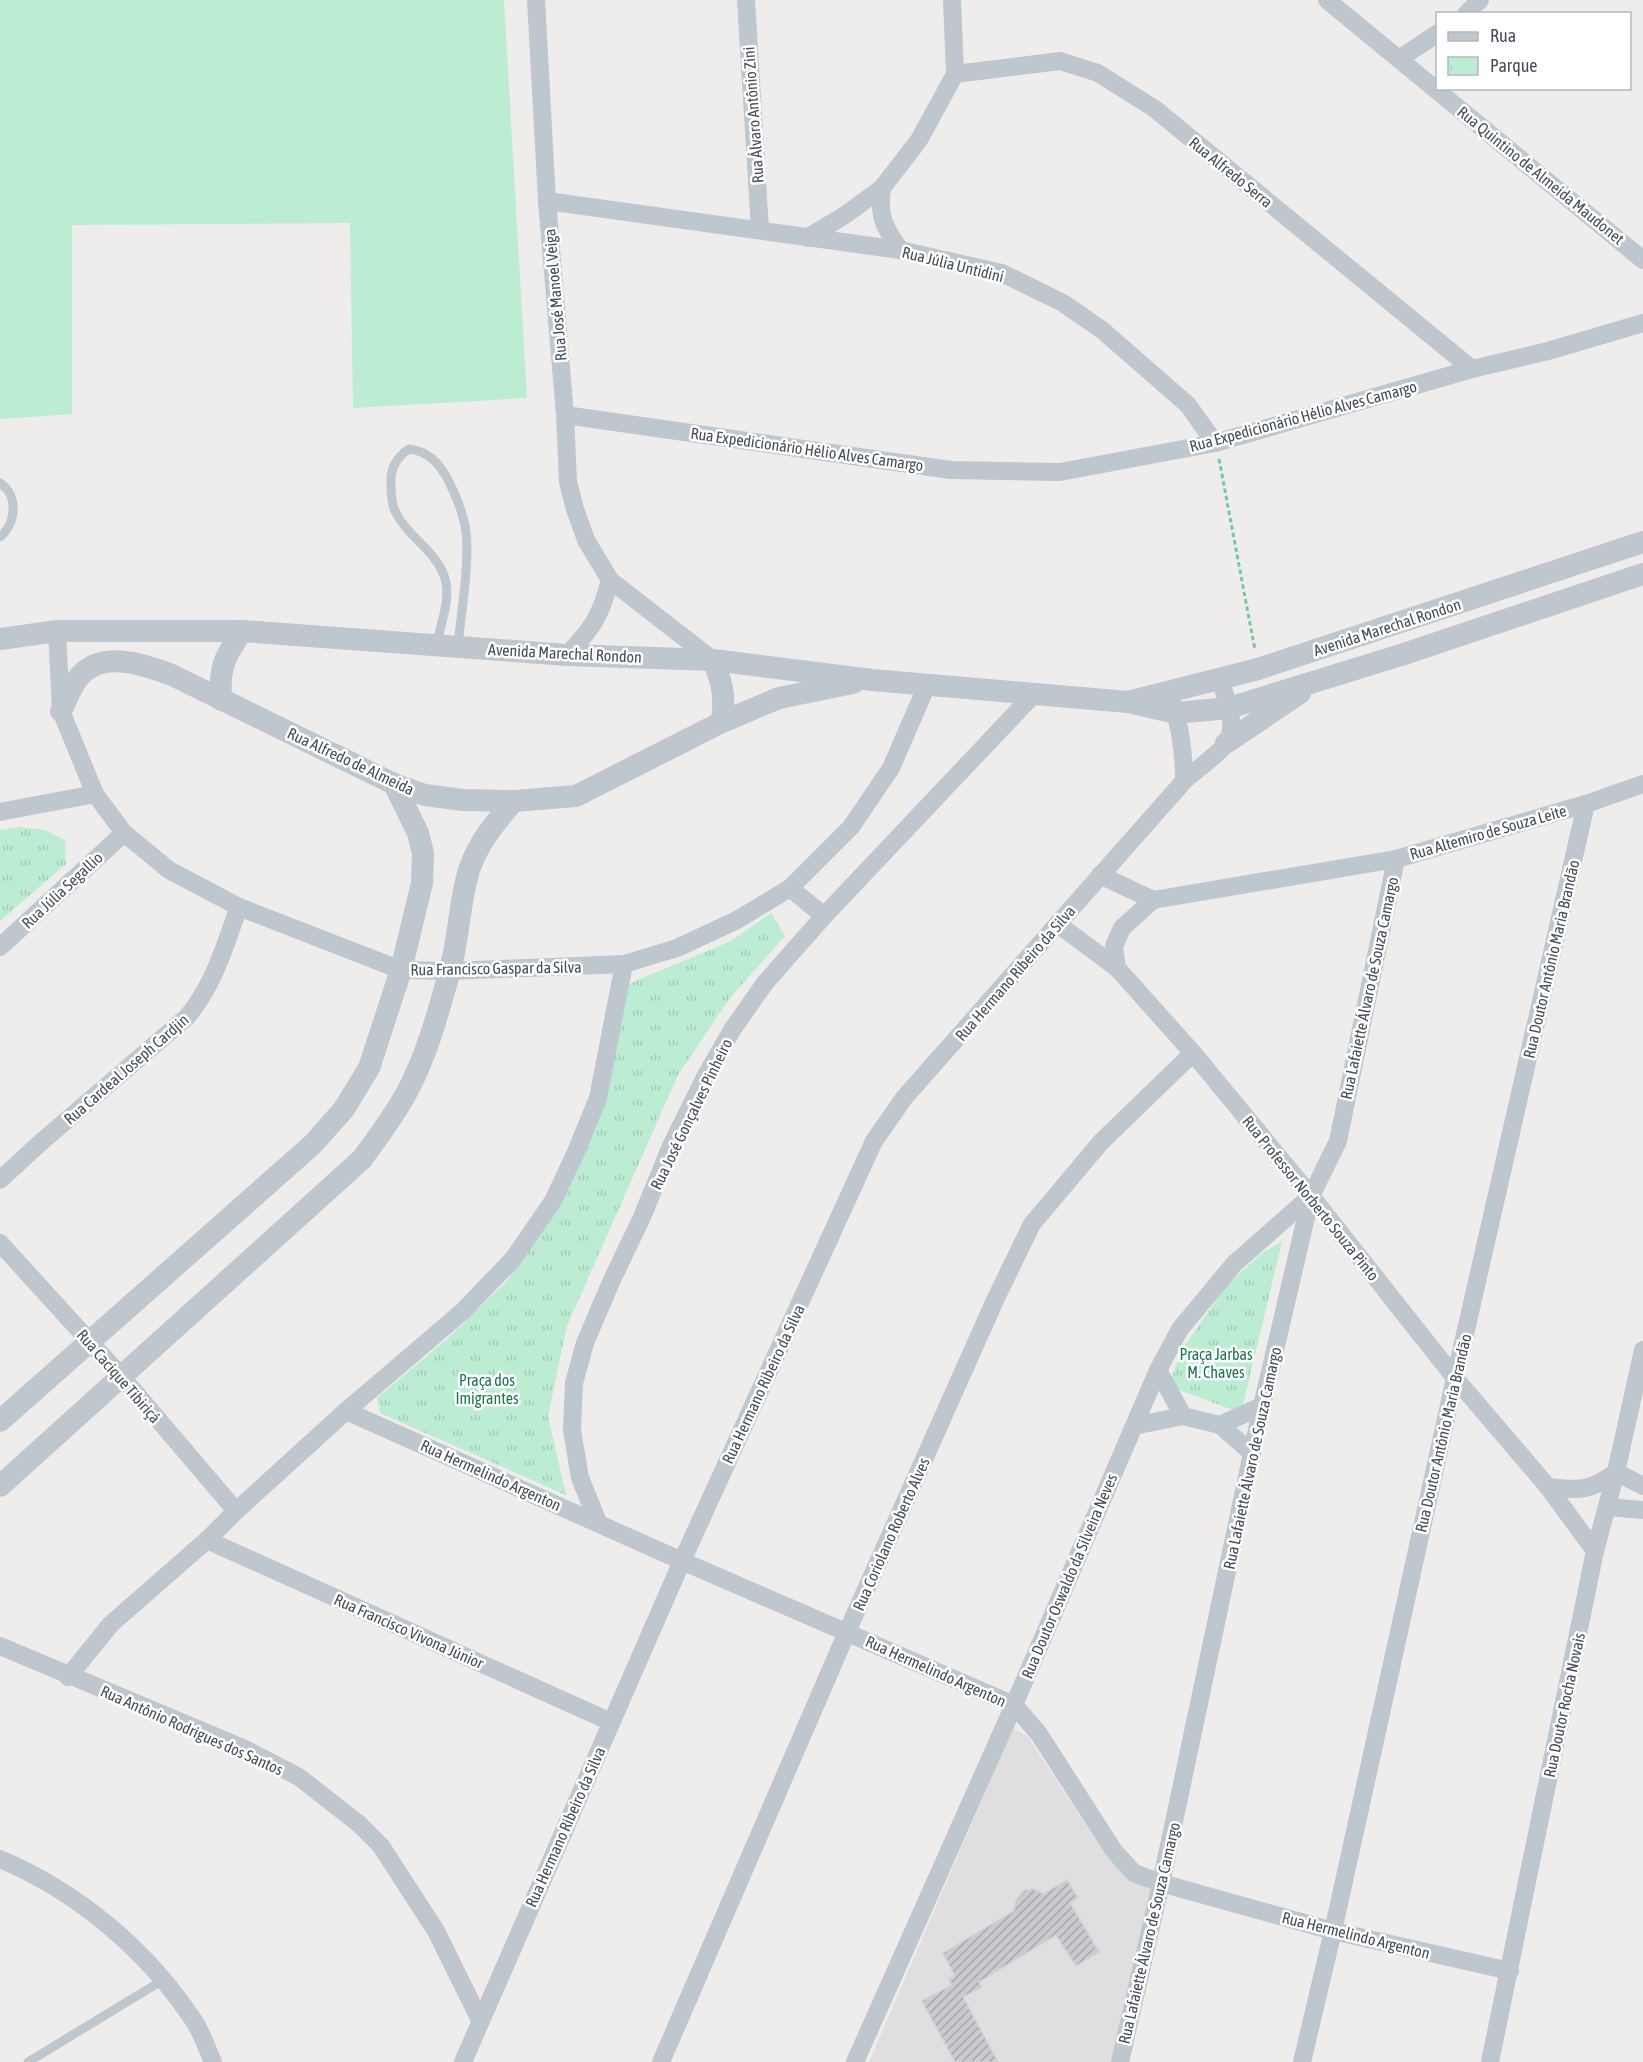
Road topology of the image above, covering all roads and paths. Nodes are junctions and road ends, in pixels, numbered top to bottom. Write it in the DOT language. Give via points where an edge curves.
graph roads {
  1 [pos="536,0"];
  2 [pos="746,0"];
  3 [pos="952,0"];
  4 [pos="1327,0"];
  5 [pos="1480,0"];
  6 [pos="1468,12"];
  7 [pos="1436,34"];
  8 [pos="1399,59"];
  9 [pos="955,74"];
  10 [pos="1436,89"];
  11 [pos="1437,90"];
  12 [pos="882,188"];
  13 [pos="547,201"];
  14 [pos="760,230"];
  15 [pos="807,238"];
  16 [pos="900,250"];
  17 [pos="1643,260"];
  18 [pos="1643,323"];
  19 [pos="1472,369"];
  20 [pos="565,415"];
  21 [pos="1215,443"];
  22 [pos="0,483"];
  23 [pos="0,537"];
  24 [pos="1643,542"];
  25 [pos="1643,574"];
  26 [pos="610,580"];
  27 [pos="1389,627"];
  28 [pos="67,631"];
  29 [pos="242,631"];
  30 [pos="0,639"];
  31 [pos="447,646"];
  32 [pos="567,655"];
  33 [pos="1401,655"];
  34 [pos="713,660"];
  35 [pos="1258,669"];
  36 [pos="872,680"];
  37 [pos="1220,680"];
  38 [pos="1320,680"];
  39 [pos="927,685"];
  40 [pos="1034,694"];
  41 [pos="221,700"];
  42 [pos="1172,703"];
  43 [pos="1229,708"];
  44 [pos="61,711"];
  45 [pos="722,722"];
  46 [pos="1226,743"];
  47 [pos="1184,781"];
  48 [pos="394,784"];
  49 [pos="1643,784"];
  50 [pos="95,794"];
  51 [pos="514,801"];
  52 [pos="1586,804"];
  53 [pos="0,812"];
  54 [pos="124,833"];
  55 [pos="1395,859"];
  56 [pos="1100,876"];
  57 [pos="790,888"];
  58 [pos="1153,900"];
  59 [pos="239,907"];
  60 [pos="824,916"];
  61 [pos="1059,925"];
  62 [pos="0,947"];
  63 [pos="624,964"];
  64 [pos="1117,968"];
  65 [pos="401,970"];
  66 [pos="450,971"];
  67 [pos="1193,1053"];
  68 [pos="0,1180"];
  69 [pos="1311,1196"];
  70 [pos="0,1244"];
  71 [pos="90,1342"];
  72 [pos="1643,1350"];
  73 [pos="1158,1370"];
  74 [pos="122,1377"];
  75 [pos="1455,1378"];
  76 [pos="1262,1406"];
  77 [pos="346,1411"];
  78 [pos="1183,1416"];
  79 [pos="0,1421"];
  80 [pos="1220,1425"];
  81 [pos="1134,1426"];
  82 [pos="1252,1453"];
  83 [pos="1616,1472"];
  84 [pos="0,1486"];
  85 [pos="1643,1486"];
  86 [pos="1548,1487"];
  87 [pos="1607,1507"];
  88 [pos="1643,1510"];
  89 [pos="236,1511"];
  90 [pos="598,1522"];
  91 [pos="207,1540"];
  92 [pos="1595,1551"];
  93 [pos="682,1561"];
  94 [pos="848,1632"];
  95 [pos="0,1647"];
  96 [pos="68,1677"];
  97 [pos="1014,1705"];
  98 [pos="611,1722"];
  99 [pos="0,1859"];
  100 [pos="1161,1883"];
  101 [pos="1334,1931"];
  102 [pos="1510,1971"];
  103 [pos="163,1980"];
  104 [pos="480,2020"];
  105 [pos="28,2062"];
  106 [pos="213,2062"];
  107 [pos="463,2062"];
  108 [pos="661,2062"];
  109 [pos="855,2062"];
  110 [pos="1120,2062"];
  111 [pos="1302,2062"];
  112 [pos="1490,2062"];
  1 -- 13 [label="street, Rua José Manoel Veiga"];
  2 -- 14 [label="street, Rua Álvaro Antônio Zini"];
  3 -- 9 [label="street"];
  4 -- 8 [label="street, Rua Quintino de Almeida Maudonet"];
  5 -- 6 [label="street"];
  7 -- 8 [label="street"];
  8 -- 10 [label="street, Rua Quintino de Almeida Maudonet"];
  9 -- 12 [label="street" via="919,140"];
  9 -- 19 [label="street, Rua Alfredo Serra" via="1060,61 1098,73 1155,110"];
  11 -- 17 [label="street, Rua Quintino de Almeida Maudonet"];
  12 -- 15 [label="street"];
  12 -- 16 [label="street" via="879,205 884,228"];
  13 -- 14 [label="street, Rua Júlia Untidini"];
  13 -- 20 [label="street, Rua José Manoel Veiga"];
  14 -- 15 [label="street, Rua Júlia Untidini"];
  15 -- 16 [label="street, Rua Júlia Untidini"];
  16 -- 21 [label="street, Rua Júlia Untidini" via="1002,273 1063,303 1102,330 1174,392"];
  18 -- 19 [label="street, Rua Expedicionário Hélio Alves Camargo"];
  19 -- 21 [label="street, Rua Expedicionário Hélio Alves Camargo"];
  20 -- 21 [label="street, Rua Expedicionário Hélio Alves Camargo" via="951,470 1060,472"];
  20 -- 26 [label="street, Rua José Manoel Veiga" via="568,482 574,510 586,540"];
  21 -- 35 [label="path"];
  22 -- 23 [label="lane" via="12,500 14,516"];
  24 -- 27 [label="street, Avenida Marechal Rondon"];
  25 -- 33 [label="street, Avenida Marechal Rondon"];
  26 -- 32 [label="street" via="602,611"];
  26 -- 34 [label="street, Rua José Manoel Veiga"];
  27 -- 33 [label="street"];
  27 -- 35 [label="street, Avenida Marechal Rondon"];
  28 -- 29 [label="street, Avenida Marechal Rondon"];
  28 -- 30 [label="street, Avenida Marechal Rondon"];
  28 -- 44 [label="street, Rua Francisco Gaspar da Silva" via="59,660"];
  29 -- 31 [label="street, Avenida Marechal Rondon"];
  29 -- 41 [label="street" via="225,656"];
  31 -- 31 [label="lane" via="448,591 443,573 399,518 392,499 394,465 409,448 429,456 443,470 458,500 465,528 465,559"];
  31 -- 32 [label="street, Avenida Marechal Rondon"];
  32 -- 34 [label="street, Avenida Marechal Rondon"];
  33 -- 38 [label="street, Avenida Marechal Rondon"];
  34 -- 36 [label="street, Avenida Marechal Rondon"];
  34 -- 45 [label="street" via="723,684"];
  35 -- 37 [label="street, Avenida Marechal Rondon"];
  36 -- 39 [label="street, Avenida Marechal Rondon"];
  36 -- 45 [label="street, Rua Alfredo de Almeida" via="779,698"];
  37 -- 42 [label="street, Avenida Marechal Rondon"];
  37 -- 43 [label="street"];
  38 -- 43 [label="street, Avenida Marechal Rondon"];
  38 -- 46 [label="street"];
  39 -- 40 [label="street, Avenida Marechal Rondon"];
  39 -- 57 [label="street, Rua Francisco Gaspar da Silva" via="891,768 851,827"];
  40 -- 42 [label="street, Avenida Marechal Rondon"];
  40 -- 60 [label="street, Rua José Gonçalves Pinheiro"];
  41 -- 44 [label="street, Rua Alfredo de Almeida" via="156,669 110,661 84,671"];
  41 -- 48 [label="street, Rua Alfredo de Almeida"];
  42 -- 43 [label="street, Avenida Marechal Rondon"];
  42 -- 47 [label="street" via="1184,753"];
  43 -- 46 [label="street"];
  44 -- 50 [label="street, Rua Francisco Gaspar da Silva"];
  45 -- 51 [label="street, Rua Alfredo de Almeida" via="576,796"];
  46 -- 47 [label="street, Rua Hermano Ribeiro da Silva"];
  47 -- 56 [label="street, Rua Hermano Ribeiro da Silva"];
  48 -- 51 [label="street, Rua Alfredo de Almeida" via="425,795 463,801"];
  48 -- 65 [label="street" via="418,833 423,853 422,883"];
  49 -- 52 [label="street, Rua Altemiro de Souza Leite"];
  50 -- 53 [label="street"];
  50 -- 54 [label="street, Rua Francisco Gaspar da Silva"];
  51 -- 66 [label="street" via="483,841 469,870"];
  52 -- 55 [label="street, Rua Altemiro de Souza Leite"];
  52 -- 75 [label="street, Rua Doutor Antônio Maria Brandão"];
  54 -- 59 [label="street, Rua Francisco Gaspar da Silva" via="169,870"];
  54 -- 62 [label="street, Rua Júlia Segallio"];
  55 -- 58 [label="street, Rua Altemiro de Souza Leite"];
  55 -- 69 [label="street, Rua Lafaiette Álvaro de Souza Camargo" via="1338,1140"];
  56 -- 58 [label="street"];
  56 -- 61 [label="street, Rua Hermano Ribeiro da Silva"];
  57 -- 60 [label="street"];
  57 -- 63 [label="street, Rua Francisco Gaspar da Silva" via="737,920 677,948"];
  58 -- 64 [label="street" via="1122,928 1114,946"];
  59 -- 65 [label="street, Rua Francisco Gaspar da Silva"];
  59 -- 68 [label="street, Rua Cardeal Joseph Cardjin" via="213,979 188,1017"];
  60 -- 90 [label="street, Rua José Gonçalves Pinheiro" via="765,983 705,1077 585,1343 574,1383 572,1430 580,1478"];
  61 -- 64 [label="street, Rua Professor Norberto Souza Pinto"];
  61 -- 93 [label="street, Rua Hermano Ribeiro da Silva" via="904,1098 874,1141"];
  63 -- 66 [label="street, Rua Francisco Gaspar da Silva"];
  63 -- 77 [label="street" via="598,1098 553,1201 513,1259 463,1311"];
  64 -- 67 [label="street, Rua Professor Norberto Souza Pinto"];
  65 -- 66 [label="street, Rua Francisco Gaspar da Silva"];
  65 -- 71 [label="street" via="369,1068 344,1109 313,1144"];
  66 -- 74 [label="street" via="408,1090 362,1159"];
  67 -- 69 [label="street, Rua Professor Norberto Souza Pinto"];
  67 -- 94 [label="street, Rua Coriolano Roberto Alves" via="1101,1142 1032,1224"];
  69 -- 73 [label="street, Rua Doutor Oswaldo da Silveira Neves" via="1233,1264 1180,1329"];
  69 -- 75 [label="street, Rua Professor Norberto Souza Pinto"];
  69 -- 76 [label="street, Rua Lafaiette Álvaro de Souza Camargo"];
  70 -- 71 [label="street, Rua Cacique Tibiriçá"];
  71 -- 74 [label="street, Rua Cacique Tibiriçá"];
  71 -- 79 [label="street"];
  72 -- 83 [label="street, Rua Doutor Rocha Novais"];
  73 -- 78 [label="street"];
  73 -- 81 [label="street, Rua Doutor Oswaldo da Silveira Neves"];
  74 -- 84 [label="street"];
  74 -- 89 [label="street, Rua Cacique Tibiriçá"];
  75 -- 86 [label="street, Rua Professor Norberto Souza Pinto"];
  75 -- 101 [label="street, Rua Doutor Antônio Maria Brandão"];
  76 -- 80 [label="street"];
  76 -- 82 [label="street, Rua Lafaiette Álvaro de Souza Camargo"];
  77 -- 89 [label="street"];
  77 -- 90 [label="street, Rua Hermelindo Argenton"];
  78 -- 80 [label="street"];
  78 -- 81 [label="street"];
  80 -- 82 [label="street"];
  81 -- 97 [label="street, Rua Doutor Oswaldo da Silveira Neves"];
  82 -- 100 [label="street, Rua Lafaiette Álvaro de Souza Camargo"];
  83 -- 85 [label="street"];
  83 -- 86 [label="street" via="1600,1484 1580,1490"];
  83 -- 87 [label="street, Rua Doutor Rocha Novais"];
  86 -- 92 [label="street, Rua Professor Norberto Souza Pinto"];
  87 -- 88 [label="street"];
  87 -- 92 [label="street, Rua Doutor Rocha Novais"];
  89 -- 91 [label="street"];
  90 -- 93 [label="street, Rua Hermelindo Argenton"];
  91 -- 96 [label="street" via="111,1624"];
  91 -- 98 [label="street, Rua Francisco Vivona Júnior"];
  92 -- 102 [label="street, Rua Doutor Rocha Novais"];
  93 -- 94 [label="street, Rua Hermelindo Argenton"];
  93 -- 98 [label="street, Rua Hermano Ribeiro da Silva"];
  94 -- 97 [label="street, Rua Hermelindo Argenton"];
  94 -- 108 [label="street, Rua Coriolano Roberto Alves"];
  95 -- 96 [label="street, Rua Antônio Rodrigues dos Santos"];
  96 -- 104 [label="street, Rua Antônio Rodrigues dos Santos" via="243,1748 299,1777 359,1824 381,1846 436,1931"];
  97 -- 100 [label="street, Rua Hermelindo Argenton" via="1039,1734 1114,1851 1134,1873"];
  97 -- 109 [label="street, Rua Doutor Oswaldo da Silveira Neves"];
  98 -- 104 [label="street, Rua Hermano Ribeiro da Silva"];
  99 -- 103 [label="street" via="65,1893 117,1932"];
  100 -- 101 [label="street, Rua Hermelindo Argenton"];
  100 -- 110 [label="street, Rua Lafaiette Álvaro de Souza Camargo"];
  101 -- 102 [label="street, Rua Hermelindo Argenton"];
  101 -- 111 [label="street, Rua Doutor Antônio Maria Brandão"];
  102 -- 112 [label="street, Rua Doutor Rocha Novais"];
  103 -- 105 [label="lane"];
  103 -- 106 [label="street" via="195,2022"];
  104 -- 107 [label="street, Rua Hermano Ribeiro da Silva"];
}
